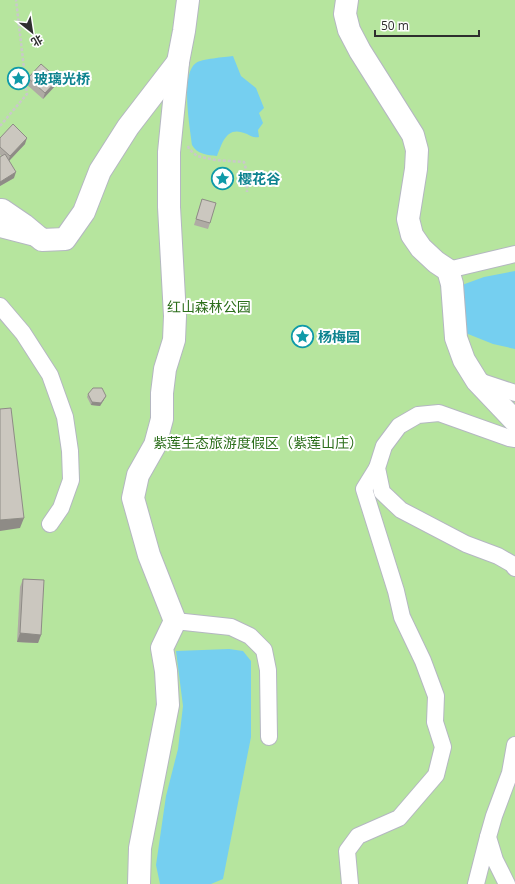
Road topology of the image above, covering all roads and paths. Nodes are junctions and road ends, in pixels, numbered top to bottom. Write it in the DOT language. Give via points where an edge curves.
graph roads {
  1 [pos="16,0"];
  2 [pos="188,0"];
  3 [pos="347,0"];
  4 [pos="178,62"];
  5 [pos="0,126"];
  6 [pos="188,142"];
  7 [pos="247,192"];
  8 [pos="0,210"];
  9 [pos="0,229"];
  10 [pos="42,240"];
  11 [pos="515,254"];
  12 [pos="448,270"];
  13 [pos="0,306"];
  14 [pos="477,381"];
  15 [pos="515,393"];
  16 [pos="515,421"];
  17 [pos="515,439"];
  18 [pos="377,468"];
  19 [pos="50,524"];
  20 [pos="515,568"];
  21 [pos="175,621"];
  22 [pos="270,737"];
  23 [pos="515,745"];
  24 [pos="488,837"];
  25 [pos="139,884"];
  26 [pos="350,884"];
  27 [pos="476,884"];
  28 [pos="507,884"];
  1 -- 5 [label="path" via="27,94"];
  2 -- 4 [label="street"];
  3 -- 12 [label="street" via="345,14 349,30 412,135 417,150 408,219 412,235 421,248"];
  4 -- 10 [label="street" via="128,127 100,171 84,212 65,239"];
  4 -- 21 [label="street" via="169,152 174,340 165,370 162,419 155,445 138,476 133,498 149,555"];
  6 -- 7 [label="path" via="188,149 197,156 244,162"];
  8 -- 10 [label="street"];
  9 -- 10 [label="street"];
  11 -- 12 [label="street"];
  12 -- 14 [label="street" via="452,284 456,338 464,360"];
  13 -- 19 [label="street" via="23,333 50,375 65,417 71,480 61,508"];
  14 -- 15 [label="street"];
  14 -- 16 [label="street"];
  17 -- 18 [label="street" via="439,413 418,415 398,426 384,446"];
  18 -- 20 [label="street" via="382,492 401,510 466,544 498,556"];
  18 -- 26 [label="street" via="364,489 402,617 436,696 435,722 443,746 436,775 399,818 358,836 347,852"];
  21 -- 22 [label="street" via="231,627 250,636 264,650 268,670"];
  21 -- 25 [label="street" via="162,648 168,705 140,848"];
  23 -- 24 [label="street" via="510,773"];
  24 -- 27 [label="street"];
  24 -- 28 [label="street" via="495,860"];
}
